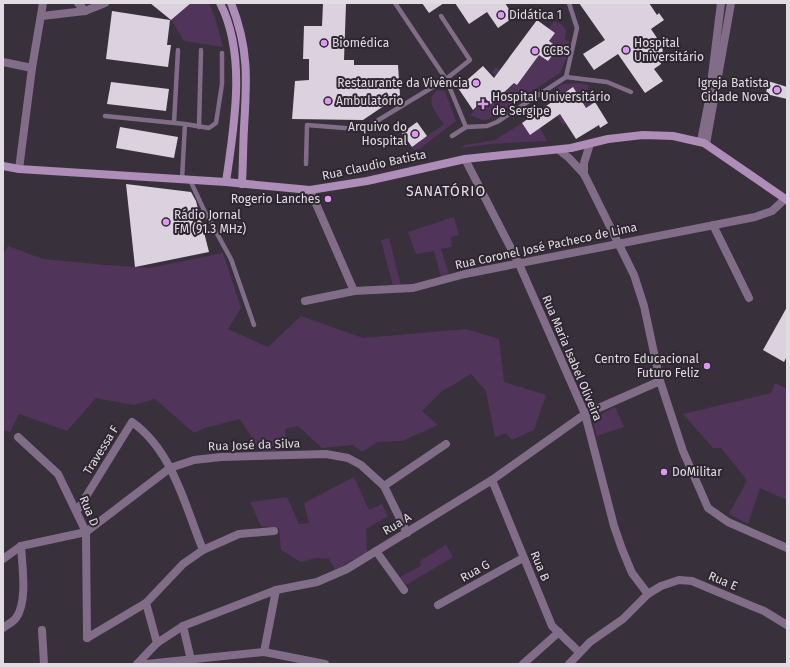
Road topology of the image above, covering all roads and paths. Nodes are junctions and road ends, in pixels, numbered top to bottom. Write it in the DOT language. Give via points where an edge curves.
graph roads {
  1 [pos="44,3"];
  2 [pos="78,3"];
  3 [pos="105,3"];
  4 [pos="220,3"];
  5 [pos="231,3"];
  6 [pos="395,3"];
  7 [pos="569,3"];
  8 [pos="721,3"];
  9 [pos="731,3"];
  10 [pos="85,11"];
  11 [pos="42,16"];
  12 [pos="441,16"];
  13 [pos="178,50"];
  14 [pos="201,50"];
  15 [pos="222,53"];
  16 [pos="3,62"];
  17 [pos="32,68"];
  18 [pos="566,77"];
  19 [pos="446,79"];
  20 [pos="631,92"];
  21 [pos="105,116"];
  22 [pos="174,123"];
  23 [pos="185,124"];
  24 [pos="199,127"];
  25 [pos="466,127"];
  26 [pos="452,136"];
  27 [pos="703,143"];
  28 [pos="590,144"];
  29 [pos="559,150"];
  30 [pos="465,159"];
  31 [pos="306,164"];
  32 [pos="3,166"];
  33 [pos="19,169"];
  34 [pos="584,174"];
  35 [pos="186,180"];
  36 [pos="226,182"];
  37 [pos="242,184"];
  38 [pos="310,190"];
  39 [pos="786,197"];
  40 [pos="713,225"];
  41 [pos="618,243"];
  42 [pos="519,264"];
  43 [pos="354,291"];
  44 [pos="748,298"];
  45 [pos="305,301"];
  46 [pos="254,325"];
  47 [pos="660,381"];
  48 [pos="585,414"];
  49 [pos="18,437"];
  50 [pos="446,444"];
  51 [pos="170,468"];
  52 [pos="492,480"];
  53 [pos="384,486"];
  54 [pos="77,511"];
  55 [pos="274,531"];
  56 [pos="86,532"];
  57 [pos="407,533"];
  58 [pos="21,546"];
  59 [pos="787,548"];
  60 [pos="203,550"];
  61 [pos="376,551"];
  62 [pos="523,558"];
  63 [pos="3,559"];
  64 [pos="276,590"];
  65 [pos="404,590"];
  66 [pos="648,594"];
  67 [pos="146,603"];
  68 [pos="438,605"];
  69 [pos="183,626"];
  70 [pos="787,626"];
  71 [pos="3,628"];
  72 [pos="42,630"];
  73 [pos="559,632"];
  74 [pos="157,643"];
  75 [pos="264,652"];
  76 [pos="579,652"];
  77 [pos="191,660"];
  78 [pos="44,664"];
  79 [pos="137,664"];
  80 [pos="146,664"];
  81 [pos="325,664"];
  82 [pos="523,664"];
  83 [pos="569,664"];
  1 -- 11 [label="street"];
  2 -- 10 [label="street"];
  3 -- 10 [label="street"];
  4 -- 36 [label="main road" via="231,38 236,86"];
  5 -- 37 [label="main road" via="240,30 246,64"];
  6 -- 19 [label="lane"];
  7 -- 18 [label="lane" via="577,28"];
  8 -- 27 [label="street"];
  9 -- 27 [label="street"];
  10 -- 11 [label="street"];
  11 -- 17 [label="street"];
  12 -- 19 [label="lane" via="470,60"];
  13 -- 22 [label="lane"];
  14 -- 24 [label="lane"];
  15 -- 24 [label="lane" via="222,84 217,122 209,128"];
  16 -- 17 [label="street"];
  17 -- 33 [label="street"];
  18 -- 20 [label="lane" via="607,82"];
  18 -- 25 [label="lane" via="497,122 482,127"];
  19 -- 25 [label="lane"];
  19 -- 31 [label="lane" via="367,126 357,129 307,124"];
  21 -- 22 [label="lane"];
  22 -- 23 [label="lane"];
  23 -- 24 [label="lane"];
  23 -- 35 [label="lane"];
  25 -- 26 [label="lane"];
  27 -- 28 [label="main road, Rua Claudio Batista" via="673,136 643,135"];
  27 -- 39 [label="main road"];
  28 -- 29 [label="main road, Rua Claudio Batista"];
  28 -- 34 [label="street" via="584,163"];
  29 -- 30 [label="main road, Rua Claudio Batista"];
  29 -- 34 [label="street"];
  30 -- 38 [label="main road, Rua Claudio Batista" via="360,183"];
  30 -- 42 [label="street, Rua Maria Isabel Oliveira"];
  32 -- 33 [label="main road, Rua Claudio Batista"];
  33 -- 35 [label="main road, Rua Claudio Batista"];
  34 -- 41 [label="street"];
  35 -- 36 [label="main road, Rua Claudio Batista"];
  35 -- 46 [label="lane" via="232,259"];
  36 -- 37 [label="main road, Rua Claudio Batista"];
  37 -- 38 [label="main road, Rua Claudio Batista"];
  38 -- 43 [label="street"];
  39 -- 40 [label="street, Rua Coronel José Pacheco de Lima" via="768,213"];
  40 -- 41 [label="street, Rua Coronel José Pacheco de Lima"];
  40 -- 44 [label="street"];
  41 -- 42 [label="street, Rua Coronel José Pacheco de Lima"];
  41 -- 47 [label="street" via="640,289"];
  42 -- 43 [label="street, Rua Coronel José Pacheco de Lima" via="465,274 413,288"];
  42 -- 48 [label="street, Rua Maria Isabel Oliveira"];
  43 -- 45 [label="street, Rua Coronel José Pacheco de Lima"];
  47 -- 48 [label="street, Rua A"];
  47 -- 59 [label="street" via="683,451 708,508 728,522"];
  48 -- 52 [label="street, Rua A"];
  48 -- 66 [label="street, Rua Maria Isabel Oliveira" via="622,549 632,573"];
  49 -- 54 [label="street, Rua D" via="58,474"];
  50 -- 53 [label="street"];
  51 -- 53 [label="street, Rua José da Silva" via="194,460 213,458 326,454 356,462"];
  51 -- 54 [label="street, Travessa F" via="154,442 132,422"];
  51 -- 56 [label="street, Rua José da Silva"];
  51 -- 60 [label="street"];
  52 -- 57 [label="street, Rua A"];
  52 -- 62 [label="street, Rua B"];
  53 -- 57 [label="street, Rua José da Silva"];
  54 -- 56 [label="street, Rua D"];
  55 -- 60 [label="street" via="239,534"];
  56 -- 58 [label="street"];
  56 -- 67 [label="street, Rua D" via="87,638"];
  57 -- 61 [label="street, Rua A"];
  58 -- 63 [label="street"];
  58 -- 71 [label="street" via="23,587 20,609 15,618"];
  60 -- 67 [label="street" via="183,564"];
  61 -- 64 [label="street, Rua A" via="332,576"];
  61 -- 65 [label="street"];
  62 -- 68 [label="street, Rua G"];
  62 -- 73 [label="street, Rua B" via="552,626"];
  64 -- 69 [label="street, Rua A"];
  64 -- 75 [label="street"];
  66 -- 70 [label="street, Rua E" via="669,582 692,581 764,611"];
  66 -- 76 [label="street, Rua E" via="617,625"];
  67 -- 74 [label="street"];
  69 -- 74 [label="street, Rua A"];
  69 -- 77 [label="street"];
  72 -- 78 [label="street"];
  73 -- 76 [label="street, Rua B"];
  73 -- 82 [label="street"];
  74 -- 79 [label="street, Rua A"];
  75 -- 77 [label="street"];
  75 -- 81 [label="street"];
  76 -- 83 [label="street, Rua E"];
  77 -- 80 [label="street"];
}
